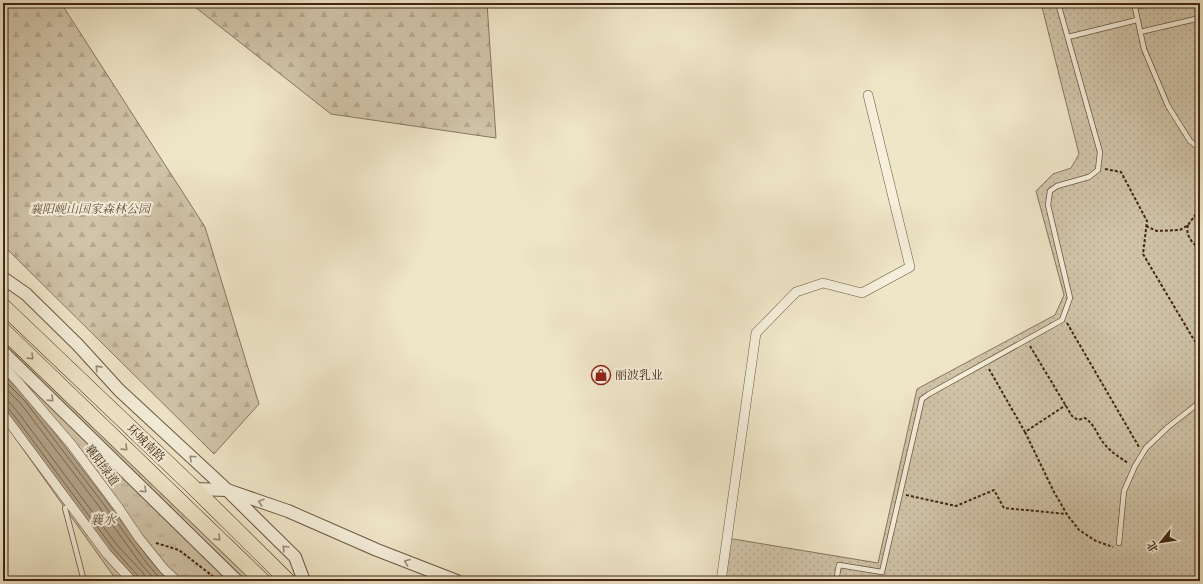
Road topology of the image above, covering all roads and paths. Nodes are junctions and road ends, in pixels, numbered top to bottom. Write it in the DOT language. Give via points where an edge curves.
graph roads {
  1 [pos="1058,3"];
  2 [pos="1153,3"];
  3 [pos="1134,5"];
  4 [pos="1200,18"];
  5 [pos="1137,20"];
  6 [pos="1140,32"];
  7 [pos="1068,38"];
  8 [pos="868,95"];
  9 [pos="1200,149"];
  10 [pos="1098,167"];
  11 [pos="1200,205"];
  12 [pos="1198,212"];
  13 [pos="1200,215"];
  14 [pos="1188,225"];
  15 [pos="1146,226"];
  16 [pos="1200,250"];
  17 [pos="3,278"];
  18 [pos="3,306"];
  19 [pos="1063,316"];
  20 [pos="3,330"];
  21 [pos="1026,340"];
  22 [pos="1200,350"];
  23 [pos="3,352"];
  24 [pos="985,362"];
  25 [pos="3,366"];
  26 [pos="1200,402"];
  27 [pos="1066,405"];
  28 [pos="3,414"];
  29 [pos="1025,432"];
  30 [pos="1143,454"];
  31 [pos="1134,467"];
  32 [pos="195,489"];
  33 [pos="227,490"];
  34 [pos="900,494"];
  35 [pos="65,508"];
  36 [pos="1067,514"];
  37 [pos="139,538"];
  38 [pos="1119,542"];
  39 [pos="1114,547"];
  40 [pos="259,577"];
  41 [pos="84,581"];
  42 [pos="132,581"];
  43 [pos="177,581"];
  44 [pos="219,581"];
  45 [pos="237,581"];
  46 [pos="288,581"];
  47 [pos="304,581"];
  48 [pos="457,581"];
  49 [pos="721,581"];
  50 [pos="836,581"];
  1 -- 7 [label="lane"];
  2 -- 3 [label="lane"];
  3 -- 5 [label="lane"];
  4 -- 6 [label="lane"];
  5 -- 6 [label="lane"];
  5 -- 7 [label="lane"];
  6 -- 9 [label="lane" via="1144,49 1168,106 1190,141"];
  7 -- 10 [label="lane" via="1100,152"];
  8 -- 49 [label="street" via="910,267 862,293 823,283 796,292 756,333"];
  10 -- 15 [label="path" via="1121,172 1147,221"];
  10 -- 19 [label="lane" via="1098,170 1089,177 1058,186 1050,191 1048,205 1070,298"];
  11 -- 12 [label="path"];
  12 -- 13 [label="path"];
  12 -- 14 [label="path"];
  14 -- 15 [label="path" via="1180,230 1157,231"];
  14 -- 16 [label="path" via="1190,240"];
  15 -- 22 [label="path" via="1143,254"];
  33 -- 17 [label="street, one-way" via="119,390 26,294"];
  18 -- 32 [label="highway, 环城南路"];
  19 -- 21 [label="lane" via="1062,320"];
  19 -- 30 [label="path"];
  20 -- 40 [label="highway, 环城南路, one-way"];
  21 -- 24 [label="lane"];
  21 -- 27 [label="path"];
  23 -- 45 [label="street, one-way"];
  24 -- 29 [label="path"];
  24 -- 34 [label="lane" via="922,399"];
  25 -- 37 [label="street, 襄阳绿道" via="71,444"];
  26 -- 30 [label="lane" via="1168,427"];
  27 -- 29 [label="path"];
  27 -- 31 [label="path" via="1072,416 1078,420 1085,418 1091,421 1102,442"];
  28 -- 42 [label="street" via="107,554"];
  29 -- 36 [label="path"];
  30 -- 31 [label="lane"];
  31 -- 38 [label="lane" via="1124,491"];
  32 -- 33 [label="street"];
  32 -- 46 [label="highway, 环城南路"];
  47 -- 33 [label="street, one-way" via="295,557"];
  48 -- 33 [label="street, one-way" via="288,511"];
  34 -- 36 [label="path" via="956,506 994,490 1004,508"];
  34 -- 50 [label="lane" via="882,572 839,565"];
  35 -- 41 [label="lane"];
  36 -- 39 [label="path" via="1079,530 1096,541"];
  37 -- 43 [label="street, 襄阳绿道"];
  37 -- 44 [label="path" via="179,550"];
}
